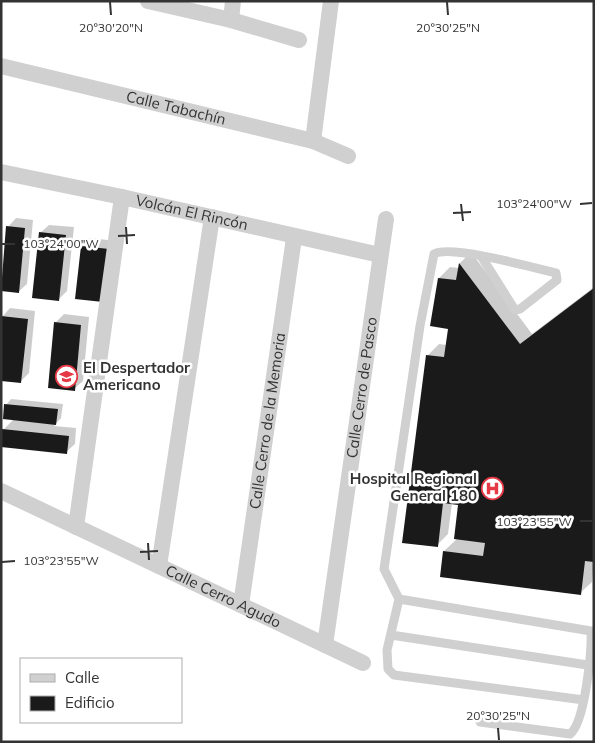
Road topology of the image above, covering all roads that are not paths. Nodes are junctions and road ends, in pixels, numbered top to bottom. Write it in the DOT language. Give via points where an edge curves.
graph roads {
  1 [pos="148,1"];
  2 [pos="233,1"];
  3 [pos="331,1"];
  4 [pos="231,20"];
  5 [pos="299,40"];
  6 [pos="1,66"];
  7 [pos="312,141"];
  8 [pos="348,156"];
  9 [pos="1,172"];
  10 [pos="122,197"];
  11 [pos="212,217"];
  12 [pos="386,219"];
  13 [pos="294,238"];
  14 [pos="380,256"];
  15 [pos="481,256"];
  16 [pos="1,491"];
  17 [pos="76,526"];
  18 [pos="159,566"];
  19 [pos="399,599"];
  20 [pos="241,605"];
  21 [pos="391,635"];
  22 [pos="325,645"];
  23 [pos="363,663"];
  24 [pos="591,666"];
  25 [pos="584,700"];
  26 [pos="480,722"];
  1 -- 4 [label="street"];
  2 -- 4 [label="street"];
  3 -- 7 [label="street"];
  4 -- 5 [label="street"];
  6 -- 7 [label="street, Calle Tabachín"];
  7 -- 8 [label="street, Calle Tabachín"];
  9 -- 10 [label="street, Volcán El Rincón"];
  10 -- 11 [label="street, Volcán El Rincón"];
  10 -- 17 [label="street"];
  11 -- 13 [label="street, Volcán El Rincón"];
  11 -- 18 [label="street"];
  12 -- 14 [label="street, Calle Cerro de Pasco"];
  13 -- 14 [label="street, Volcán El Rincón"];
  13 -- 20 [label="street, Calle Cerro de la Memoria"];
  14 -- 22 [label="street, Calle Cerro de Pasco"];
  15 -- 15 [label="lane" via="556,273 557,280 516,310"];
  15 -- 19 [label="lane" via="444,250 434,254 420,326 384,569"];
  16 -- 17 [label="street, Calle Cerro Agudo"];
  17 -- 18 [label="street, Calle Cerro Agudo"];
  18 -- 20 [label="street, Calle Cerro Agudo"];
  19 -- 21 [label="lane"];
  19 -- 24 [label="lane" via="589,630"];
  20 -- 22 [label="street, Calle Cerro Agudo"];
  21 -- 24 [label="lane"];
  21 -- 25 [label="lane" via="386,660 394,675"];
  22 -- 23 [label="street, Calle Cerro Agudo"];
  24 -- 25 [label="lane"];
  25 -- 26 [label="lane" via="576,730 570,734"];
}
